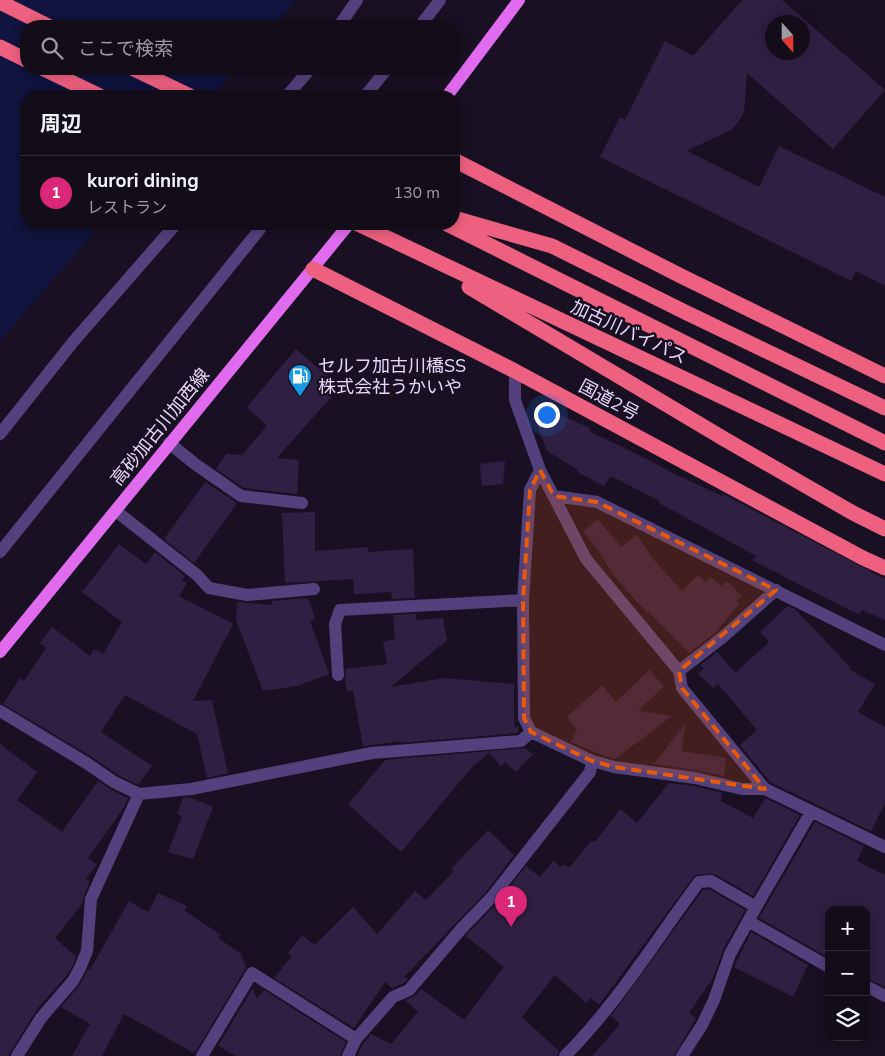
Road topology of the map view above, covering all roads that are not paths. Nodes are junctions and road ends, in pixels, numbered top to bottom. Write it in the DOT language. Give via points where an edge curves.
graph roads {
  1 [pos="357,0"];
  2 [pos="440,0"];
  3 [pos="519,0"];
  4 [pos="0,2"];
  5 [pos="36,20"];
  6 [pos="343,20"];
  7 [pos="425,20"];
  8 [pos="0,47"];
  9 [pos="20,57"];
  10 [pos="56,75"];
  11 [pos="146,75"];
  12 [pos="305,75"];
  13 [pos="382,75"];
  14 [pos="88,90"];
  15 [pos="178,90"];
  16 [pos="291,90"];
  17 [pos="370,90"];
  18 [pos="452,90"];
  19 [pos="460,163"];
  20 [pos="460,220"];
  21 [pos="171,230"];
  22 [pos="259,230"];
  23 [pos="344,230"];
  24 [pos="370,230"];
  25 [pos="459,230"];
  26 [pos="390,240"];
  27 [pos="313,269"];
  28 [pos="515,371"];
  29 [pos="885,376"];
  30 [pos="885,408"];
  31 [pos="0,434"];
  32 [pos="885,442"];
  33 [pos="169,443"];
  34 [pos="540,470"];
  35 [pos="885,474"];
  36 [pos="554,496"];
  37 [pos="302,503"];
  38 [pos="116,511"];
  39 [pos="885,529"];
  40 [pos="0,552"];
  41 [pos="885,568"];
  42 [pos="314,589"];
  43 [pos="776,590"];
  44 [pos="523,600"];
  45 [pos="885,645"];
  46 [pos="0,652"];
  47 [pos="679,671"];
  48 [pos="338,675"];
  49 [pos="0,710"];
  50 [pos="531,732"];
  51 [pos="592,761"];
  52 [pos="765,789"];
  53 [pos="139,794"];
  54 [pos="811,812"];
  55 [pos="885,848"];
  56 [pos="756,907"];
  57 [pos="748,921"];
  58 [pos="825,965"];
  59 [pos="870,988"];
  60 [pos="885,996"];
  61 [pos="356,1039"];
  62 [pos="17,1056"];
  63 [pos="202,1056"];
  64 [pos="348,1056"];
  65 [pos="566,1056"];
  66 [pos="682,1056"];
  1 -- 6 [label="street"];
  2 -- 7 [label="street"];
  3 -- 18 [label="main road"];
  4 -- 5 [label="highway"];
  8 -- 9 [label="highway"];
  10 -- 14 [label="highway"];
  11 -- 15 [label="highway"];
  12 -- 16 [label="street"];
  13 -- 17 [label="street"];
  19 -- 29 [label="highway"];
  20 -- 30 [label="highway" via="552,246"];
  21 -- 31 [label="street" via="73,342"];
  22 -- 40 [label="street"];
  23 -- 27 [label="main road, 高砂加古川加西線"];
  24 -- 26 [label="highway, 加古川バイパス"];
  25 -- 32 [label="highway, 加古川バイパス"];
  26 -- 35 [label="highway, 加古川バイパス"];
  26 -- 39 [label="highway" via="734,445"];
  27 -- 28 [label="highway, 国道2号"];
  27 -- 33 [label="main road, 高砂加古川加西線"];
  28 -- 34 [label="street" via="515,400"];
  28 -- 41 [label="highway, 国道2号"];
  33 -- 37 [label="street" via="241,496"];
  33 -- 38 [label="main road, 高砂加古川加西線"];
  34 -- 36 [label="street"];
  34 -- 44 [label="street" via="530,490"];
  36 -- 43 [label="street" via="597,502"];
  36 -- 47 [label="street" via="586,559"];
  38 -- 42 [label="street" via="209,588 247,595"];
  38 -- 46 [label="main road, 高砂加古川加西線"];
  43 -- 45 [label="street"];
  43 -- 47 [label="street"];
  44 -- 48 [label="street" via="340,610 335,624"];
  44 -- 50 [label="street" via="524,718"];
  47 -- 52 [label="street" via="682,688"];
  49 -- 53 [label="street" via="114,782"];
  50 -- 51 [label="street"];
  50 -- 53 [label="street" via="521,741 372,753 191,789"];
  51 -- 52 [label="street" via="742,789"];
  51 -- 61 [label="street" via="590,772 492,897 409,990 393,997"];
  52 -- 54 [label="street"];
  53 -- 62 [label="street" via="91,899 87,951 80,968 74,980 41,1018"];
  54 -- 55 [label="street"];
  54 -- 56 [label="street"];
  56 -- 57 [label="street"];
  56 -- 65 [label="street" via="710,881 699,882 630,980 590,1032"];
  57 -- 58 [label="street"];
  57 -- 66 [label="street" via="730,954 702,1025"];
  59 -- 60 [label="street"];
  61 -- 63 [label="street" via="252,973"];
  61 -- 64 [label="street"];
}
